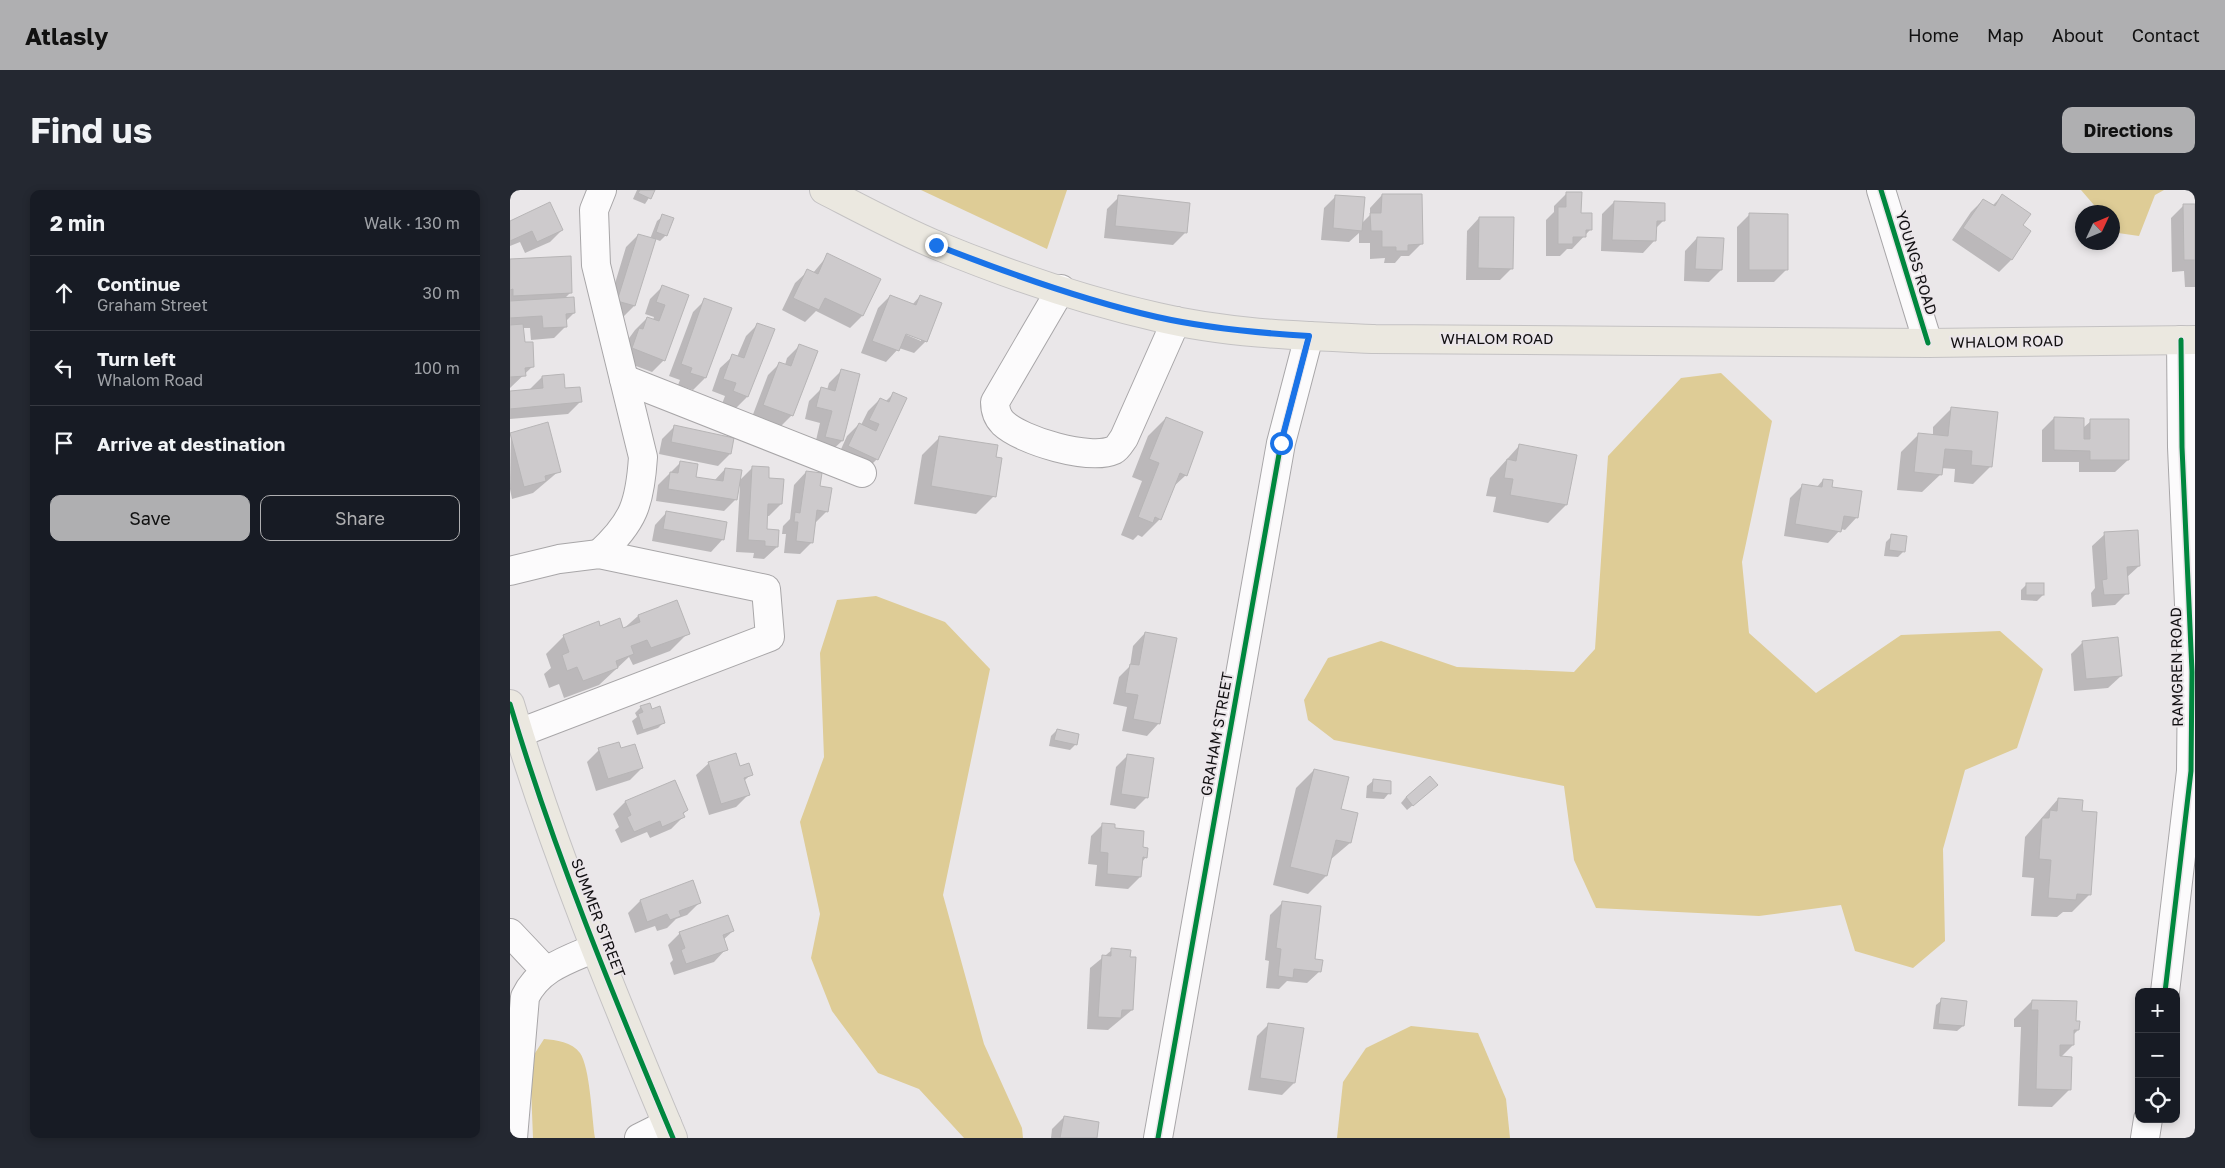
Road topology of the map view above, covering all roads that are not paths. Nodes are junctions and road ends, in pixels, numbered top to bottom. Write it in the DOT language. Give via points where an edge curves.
graph roads {
  1 [pos="602,190"];
  2 [pos="824,190"];
  3 [pos="1881,190"];
  4 [pos="1061,289"];
  5 [pos="1176,321"];
  6 [pos="1309,336"];
  7 [pos="2188,340"];
  8 [pos="1928,343"];
  9 [pos="624,379"];
  10 [pos="862,473"];
  11 [pos="599,554"];
  12 [pos="510,571"];
  13 [pos="510,704"];
  14 [pos="519,733"];
  15 [pos="510,933"];
  16 [pos="595,948"];
  17 [pos="546,970"];
  18 [pos="2164,988"];
  19 [pos="2147,1123"];
  20 [pos="670,1131"];
  21 [pos="512,1138"];
  22 [pos="639,1138"];
  23 [pos="1158,1138"];
  24 [pos="2145,1138"];
  1 -- 9 [label="street" via="594,210 594,250 598,279"];
  2 -- 4 [label="main road, WHALOM ROAD" via="936,245"];
  3 -- 8 [label="street, YOUNGS ROAD"];
  4 -- 5 [label="main road, WHALOM ROAD"];
  4 -- 5 [label="street" via="995,402 995,410 1003,423 1028,438 1074,451 1097,453 1115,449 1124,438"];
  5 -- 6 [label="main road, WHALOM ROAD"];
  6 -- 8 [label="main road, WHALOM ROAD"];
  6 -- 23 [label="street, GRAHAM STREET" via="1281,443"];
  7 -- 8 [label="main road, WHALOM ROAD"];
  7 -- 18 [label="street, RAMGREN ROAD" via="2182,447 2192,672 2191,770"];
  9 -- 10 [label="street"];
  9 -- 11 [label="street" via="643,457 641,488 632,516"];
  11 -- 12 [label="street" via="559,559"];
  11 -- 14 [label="street" via="766,589 770,637"];
  13 -- 14 [label="main road, SUMMER STREET"];
  14 -- 16 [label="main road, SUMMER STREET" via="546,819"];
  15 -- 17 [label="street"];
  16 -- 17 [label="street"];
  16 -- 20 [label="main road, SUMMER STREET"];
  17 -- 21 [label="street" via="525,997"];
  19 -- 24 [label="street"];
  20 -- 22 [label="street"];
}
